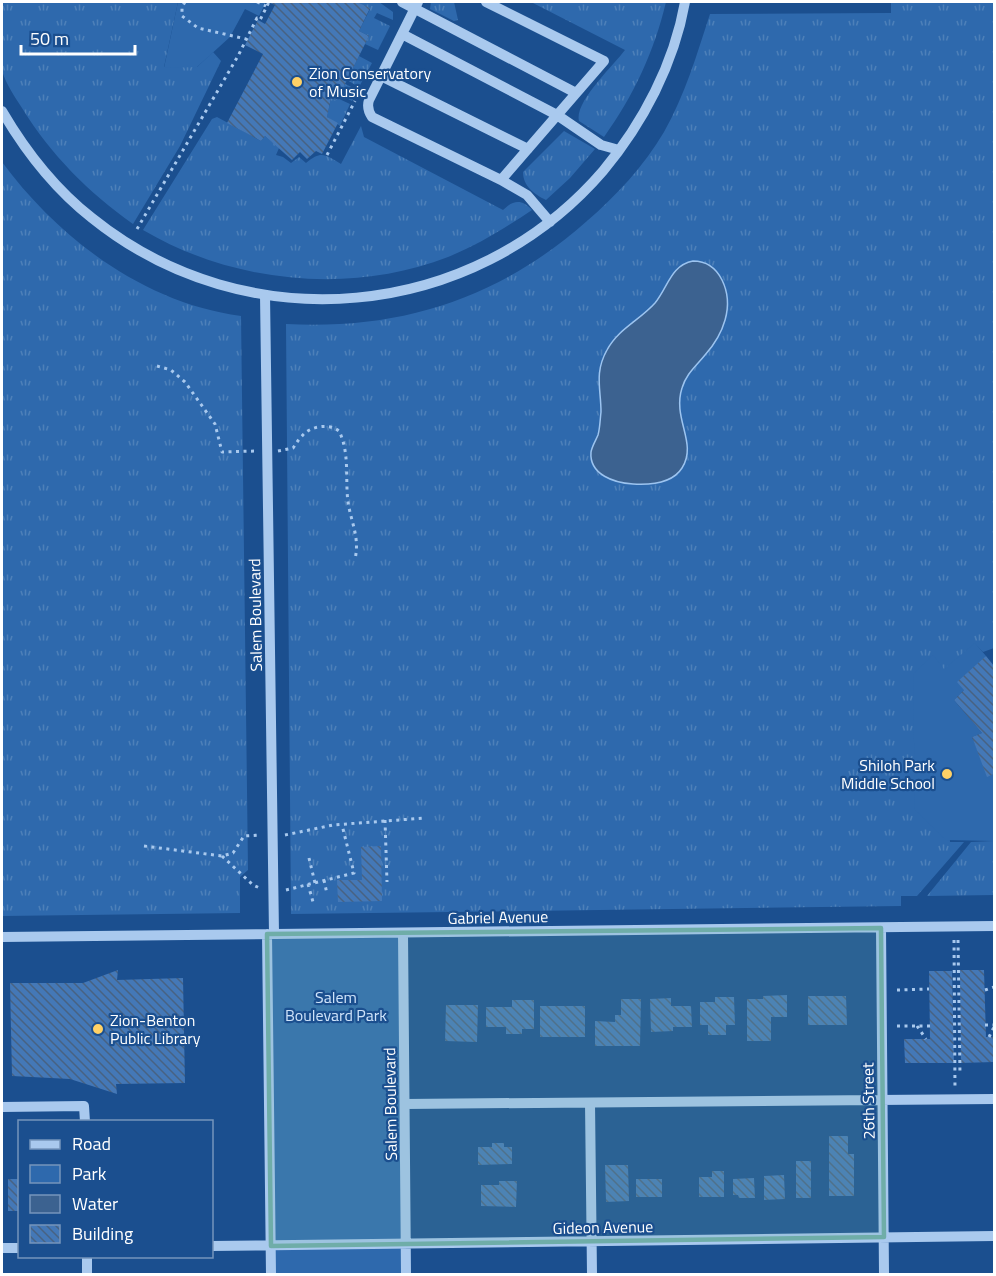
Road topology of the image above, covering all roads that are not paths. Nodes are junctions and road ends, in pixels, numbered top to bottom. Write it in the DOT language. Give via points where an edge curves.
graph roads {
  1 [pos="402,2"];
  2 [pos="486,2"];
  3 [pos="685,2"];
  4 [pos="417,5"];
  5 [pos="402,34"];
  6 [pos="381,76"];
  7 [pos="576,93"];
  8 [pos="2,111"];
  9 [pos="557,115"];
  10 [pos="528,149"];
  11 [pos="619,150"];
  12 [pos="501,180"];
  13 [pos="550,222"];
  14 [pos="265,295"];
  15 [pos="994,926"];
  16 [pos="881,928"];
  17 [pos="403,933"];
  18 [pos="271,934"];
  19 [pos="2,937"];
  20 [pos="994,1099"];
  21 [pos="883,1100"];
  22 [pos="590,1103"];
  23 [pos="405,1104"];
  24 [pos="2,1107"];
  25 [pos="85,1120"];
  26 [pos="994,1236"];
  27 [pos="884,1238"];
  28 [pos="591,1242"];
  29 [pos="406,1245"];
  30 [pos="213,1246"];
  31 [pos="271,1246"];
  32 [pos="2,1248"];
  33 [pos="18,1248"];
  34 [pos="87,1258"];
  35 [pos="87,1275"];
  36 [pos="271,1275"];
  37 [pos="406,1275"];
  38 [pos="592,1275"];
  39 [pos="884,1275"];
  1 -- 4 [label="street"];
  2 -- 7 [label="street" via="604,61"];
  3 -- 11 [label="street" via="664,71"];
  4 -- 5 [label="street"];
  4 -- 7 [label="street"];
  5 -- 6 [label="street"];
  5 -- 9 [label="street"];
  6 -- 10 [label="street"];
  6 -- 12 [label="street" via="368,104 372,117"];
  7 -- 9 [label="street"];
  8 -- 14 [label="street" via="25,148 56,185 111,232 173,268 218,285"];
  9 -- 10 [label="street"];
  9 -- 11 [label="street" via="601,145"];
  10 -- 12 [label="street"];
  11 -- 13 [label="street"];
  12 -- 13 [label="street" via="527,195"];
  13 -- 14 [label="street" via="489,260 423,286 342,299"];
  14 -- 18 [label="street, Salem Boulevard" via="274,892"];
  15 -- 16 [label="street, Gabriel Avenue"];
  16 -- 17 [label="street, Gabriel Avenue"];
  16 -- 21 [label="street, 26th Street"];
  17 -- 18 [label="street, Gabriel Avenue"];
  17 -- 23 [label="street, Salem Boulevard"];
  18 -- 19 [label="street, Gabriel Avenue"];
  18 -- 31 [label="street, Salem Boulevard"];
  20 -- 21 [label="street"];
  21 -- 22 [label="street"];
  21 -- 27 [label="street, 26th Street"];
  22 -- 23 [label="street"];
  22 -- 28 [label="street"];
  23 -- 29 [label="street, Salem Boulevard"];
  24 -- 25 [label="street" via="84,1106"];
  26 -- 27 [label="street, Gideon Avenue"];
  27 -- 28 [label="street, Gideon Avenue"];
  27 -- 39 [label="street, 26th Street"];
  28 -- 29 [label="street, Gideon Avenue"];
  28 -- 38 [label="street"];
  29 -- 31 [label="street, Gideon Avenue"];
  29 -- 37 [label="street, Salem Boulevard"];
  30 -- 31 [label="street, Gideon Avenue"];
  31 -- 36 [label="street, Salem Boulevard"];
  32 -- 33 [label="street"];
  34 -- 35 [label="street"];
}
